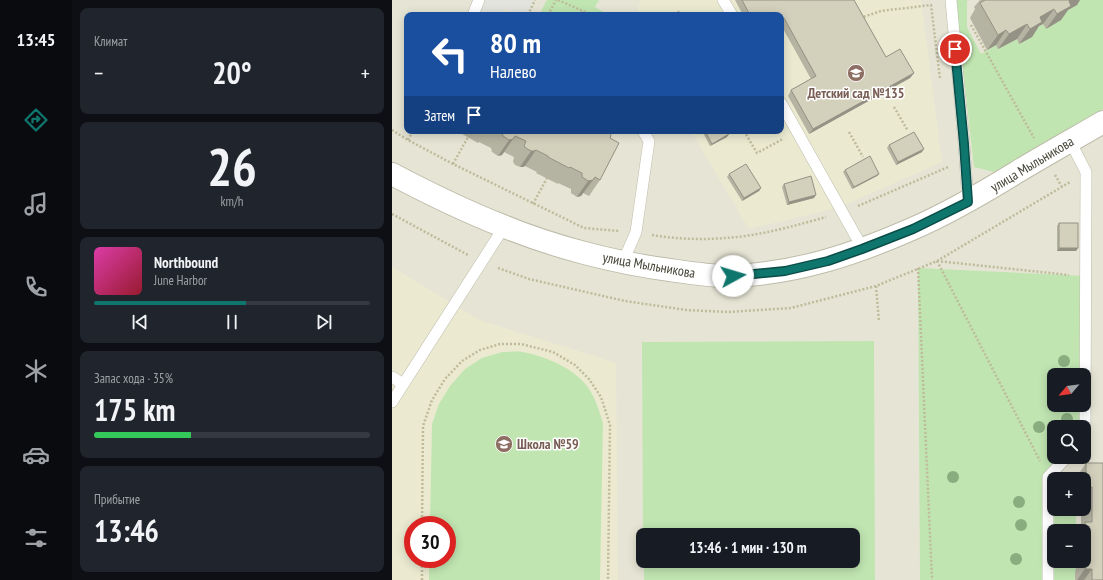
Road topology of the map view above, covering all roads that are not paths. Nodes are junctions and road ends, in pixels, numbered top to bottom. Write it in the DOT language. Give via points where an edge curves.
graph roads {
  1 [pos="479,0"];
  2 [pos="723,0"];
  3 [pos="950,1"];
  4 [pos="474,12"];
  5 [pos="730,12"];
  6 [pos="784,108"];
  7 [pos="1103,122"];
  8 [pos="645,134"];
  9 [pos="1070,141"];
  10 [pos="392,174"];
  11 [pos="968,202"];
  12 [pos="504,226"];
  13 [pos="862,249"];
  14 [pos="623,262"];
  15 [pos="392,377"];
  16 [pos="403,384"];
  17 [pos="392,402"];
  18 [pos="1086,420"];
  19 [pos="1060,464"];
  20 [pos="1048,580"];
  1 -- 4 [label="lane"];
  2 -- 5 [label="lane"];
  3 -- 11 [label="lane"];
  6 -- 13 [label="lane"];
  7 -- 9 [label="street, улица Мыльникова"];
  8 -- 14 [label="lane" via="649,141 636,232"];
  9 -- 11 [label="street, улица Мыльникова"];
  9 -- 18 [label="lane" via="1086,172"];
  10 -- 12 [label="street, улица Мыльникова"];
  11 -- 13 [label="street, улица Мыльникова" via="913,229"];
  12 -- 14 [label="street, улица Мыльникова" via="539,239"];
  12 -- 16 [label="lane"];
  13 -- 14 [label="street, улица Мыльникова" via="828,261 785,271 733,276 693,274"];
  15 -- 16 [label="lane"];
  16 -- 17 [label="lane"];
  19 -- 20 [label="lane" via="1048,477"];
}
